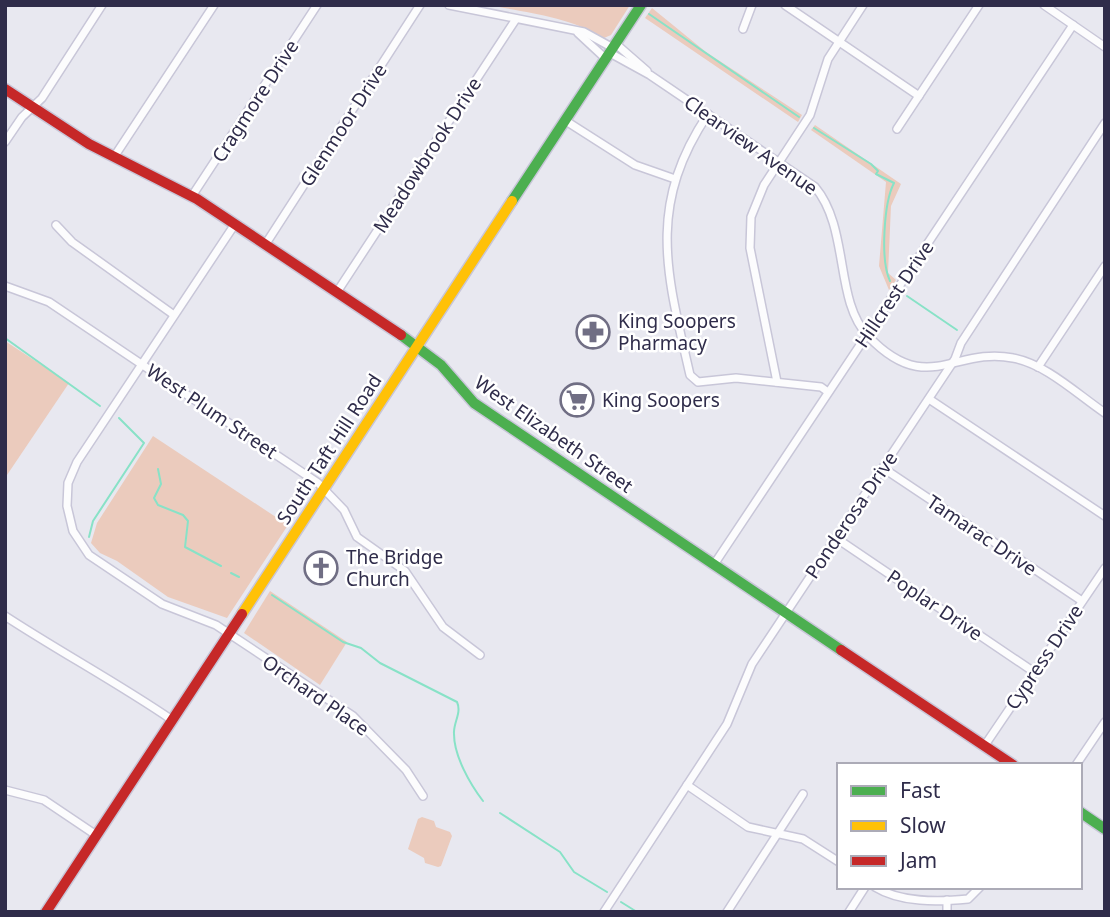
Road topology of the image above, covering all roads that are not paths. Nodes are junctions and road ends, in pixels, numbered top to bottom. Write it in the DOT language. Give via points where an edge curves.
graph roads {
  1 [pos="102,5"];
  2 [pos="214,5"];
  3 [pos="317,5"];
  4 [pos="420,5"];
  5 [pos="449,5"];
  6 [pos="641,5"];
  7 [pos="752,5"];
  8 [pos="785,5"];
  9 [pos="863,5"];
  10 [pos="979,5"];
  11 [pos="1044,5"];
  12 [pos="516,19"];
  13 [pos="1073,25"];
  14 [pos="743,29"];
  15 [pos="578,33"];
  16 [pos="840,41"];
  17 [pos="1105,47"];
  18 [pos="611,51"];
  19 [pos="5,89"];
  20 [pos="919,96"];
  21 [pos="32,107"];
  22 [pos="708,114"];
  23 [pos="566,121"];
  24 [pos="1105,122"];
  25 [pos="897,130"];
  26 [pos="5,142"];
  27 [pos="114,157"];
  28 [pos="779,161"];
  29 [pos="675,178"];
  30 [pos="192,196"];
  31 [pos="56,225"];
  32 [pos="235,225"];
  33 [pos="265,245"];
  34 [pos="1105,265"];
  35 [pos="5,286"];
  36 [pos="337,292"];
  37 [pos="174,315"];
  38 [pos="868,335"];
  39 [pos="418,346"];
  40 [pos="141,364"];
  41 [pos="951,365"];
  42 [pos="1038,367"];
  43 [pos="777,382"];
  44 [pos="828,392"];
  45 [pos="929,399"];
  46 [pos="1104,410"];
  47 [pos="883,468"];
  48 [pos="323,490"];
  49 [pos="1105,516"];
  50 [pos="836,538"];
  51 [pos="715,563"];
  52 [pos="1105,569"];
  53 [pos="1082,601"];
  54 [pos="787,612"];
  55 [pos="5,616"];
  56 [pos="228,634"];
  57 [pos="480,655"];
  58 [pos="1034,672"];
  59 [pos="172,720"];
  60 [pos="1105,722"];
  61 [pos="985,745"];
  62 [pos="1010,763"];
  63 [pos="1077,763"];
  64 [pos="687,785"];
  65 [pos="5,790"];
  66 [pos="803,794"];
  67 [pos="423,796"];
  68 [pos="1082,813"];
  69 [pos="1105,828"];
  70 [pos="778,834"];
  71 [pos="96,835"];
  72 [pos="837,861"];
  73 [pos="864,889"];
  74 [pos="878,889"];
  75 [pos="978,889"];
  76 [pos="947,900"];
  77 [pos="46,912"];
  78 [pos="604,912"];
  79 [pos="727,912"];
  80 [pos="849,912"];
  81 [pos="947,912"];
  1 -- 21 [label="street"];
  2 -- 27 [label="street"];
  3 -- 30 [label="street, Cragmore Drive"];
  4 -- 33 [label="street, Glenmoor Drive"];
  5 -- 12 [label="street, Clearview Avenue"];
  6 -- 18 [label="main road, South Taft Hill Road"];
  7 -- 14 [label="street"];
  8 -- 16 [label="street"];
  9 -- 16 [label="street"];
  10 -- 20 [label="street"];
  11 -- 13 [label="street"];
  12 -- 15 [label="street, Clearview Avenue"];
  12 -- 36 [label="street, Meadowbrook Drive"];
  13 -- 17 [label="street"];
  13 -- 38 [label="street, Hillcrest Drive"];
  15 -- 18 [label="street, Clearview Avenue"];
  15 -- 18 [label="street, Clearview Avenue" via="584,32"];
  16 -- 20 [label="street"];
  16 -- 28 [label="street" via="821,73 810,115"];
  18 -- 22 [label="street, Clearview Avenue"];
  18 -- 23 [label="main road, South Taft Hill Road"];
  19 -- 21 [label="main road, West Elizabeth Street"];
  20 -- 25 [label="street"];
  21 -- 26 [label="street"];
  21 -- 27 [label="main road, West Elizabeth Street"];
  22 -- 28 [label="street, Clearview Avenue"];
  22 -- 29 [label="street"];
  23 -- 29 [label="street" via="635,165"];
  23 -- 39 [label="main road, South Taft Hill Road"];
  24 -- 41 [label="street, Ponderosa Drive"];
  27 -- 30 [label="main road, West Elizabeth Street"];
  28 -- 38 [label="street, Clearview Avenue" via="815,187 832,213 852,306"];
  28 -- 43 [label="street" via="756,202 749,237"];
  29 -- 43 [label="street" via="666,230 667,267 690,375 698,382 736,378"];
  30 -- 32 [label="main road, West Elizabeth Street"];
  31 -- 37 [label="street" via="72,243"];
  32 -- 33 [label="main road, West Elizabeth Street"];
  32 -- 37 [label="street"];
  33 -- 36 [label="main road, West Elizabeth Street"];
  34 -- 42 [label="street"];
  35 -- 40 [label="street, West Plum Street" via="49,302"];
  36 -- 39 [label="main road, West Elizabeth Street"];
  37 -- 40 [label="street"];
  38 -- 41 [label="street, Clearview Avenue" via="915,367"];
  38 -- 44 [label="street, Hillcrest Drive"];
  39 -- 48 [label="main road, South Taft Hill Road"];
  39 -- 51 [label="main road, West Elizabeth Street" via="474,403"];
  40 -- 48 [label="street, West Plum Street"];
  40 -- 56 [label="street" via="71,474 66,498 70,524 82,547 97,562 162,604 204,618"];
  41 -- 42 [label="street, Clearview Avenue" via="1001,356"];
  41 -- 45 [label="street, Ponderosa Drive"];
  42 -- 46 [label="street, Clearview Avenue"];
  43 -- 44 [label="street" via="821,387"];
  44 -- 51 [label="street, Hillcrest Drive"];
  45 -- 47 [label="street, Ponderosa Drive"];
  45 -- 49 [label="street"];
  47 -- 50 [label="street, Ponderosa Drive"];
  47 -- 53 [label="street, Tamarac Drive"];
  48 -- 56 [label="main road, South Taft Hill Road"];
  48 -- 57 [label="street, West Plum Street" via="344,510 357,537 411,576 443,627"];
  50 -- 54 [label="street, Ponderosa Drive"];
  50 -- 58 [label="street, Poplar Drive"];
  51 -- 54 [label="main road, West Elizabeth Street"];
  52 -- 53 [label="street, Cypress Drive"];
  53 -- 58 [label="street, Cypress Drive"];
  54 -- 61 [label="main road, West Elizabeth Street"];
  54 -- 64 [label="street, Ponderosa Drive" via="752,664 727,724"];
  55 -- 59 [label="street"];
  56 -- 59 [label="main road, South Taft Hill Road"];
  56 -- 67 [label="street, Orchard Place" via="362,723 417,783"];
  58 -- 61 [label="street, Cypress Drive"];
  59 -- 71 [label="main road, South Taft Hill Road"];
  60 -- 63 [label="street"];
  61 -- 62 [label="main road, West Elizabeth Street"];
  64 -- 70 [label="street" via="748,827"];
  64 -- 78 [label="street, Ponderosa Drive"];
  65 -- 71 [label="street" via="44,800"];
  66 -- 70 [label="street"];
  68 -- 69 [label="main road"];
  70 -- 72 [label="street" via="809,842"];
  70 -- 79 [label="street"];
  71 -- 77 [label="main road, South Taft Hill Road"];
  73 -- 80 [label="street"];
  74 -- 76 [label="street" via="895,897"];
  75 -- 76 [label="street" via="968,899"];
  76 -- 81 [label="street"];
}
